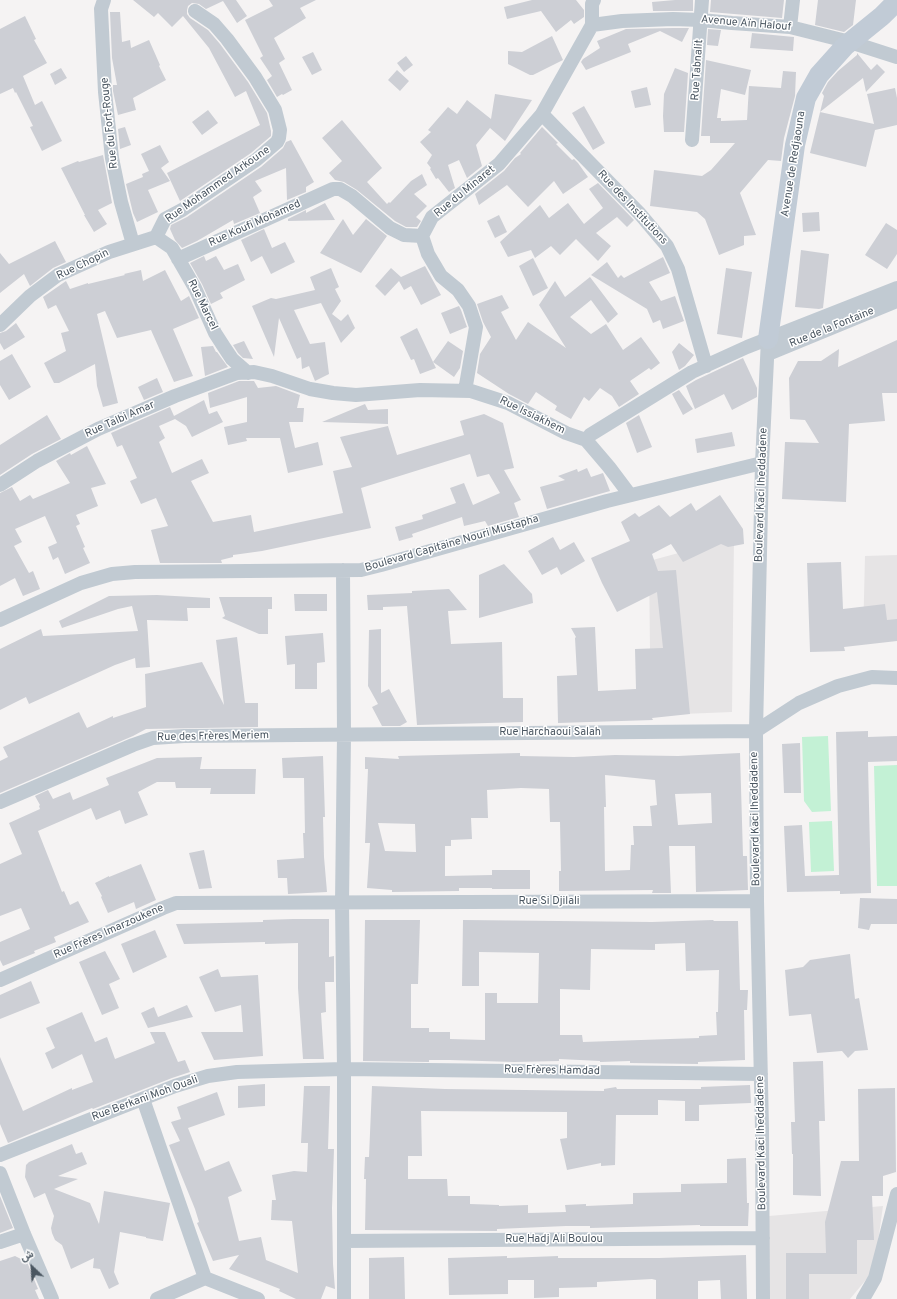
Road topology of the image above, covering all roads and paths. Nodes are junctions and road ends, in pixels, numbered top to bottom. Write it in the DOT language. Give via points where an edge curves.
graph roads {
  1 [pos="104,0"];
  2 [pos="594,0"];
  3 [pos="702,0"];
  4 [pos="793,0"];
  5 [pos="897,1"];
  6 [pos="195,11"];
  7 [pos="701,20"];
  8 [pos="592,25"];
  9 [pos="790,27"];
  10 [pos="850,42"];
  11 [pos="897,57"];
  12 [pos="542,114"];
  13 [pos="692,140"];
  14 [pos="422,236"];
  15 [pos="156,237"];
  16 [pos="133,244"];
  17 [pos="178,259"];
  18 [pos="897,288"];
  19 [pos="897,302"];
  20 [pos="0,325"];
  21 [pos="768,347"];
  22 [pos="706,366"];
  23 [pos="248,373"];
  24 [pos="465,391"];
  25 [pos="586,440"];
  26 [pos="762,463"];
  27 [pos="0,485"];
  28 [pos="630,495"];
  29 [pos="343,570"];
  30 [pos="0,620"];
  31 [pos="897,678"];
  32 [pos="756,731"];
  33 [pos="344,735"];
  34 [pos="0,802"];
  35 [pos="757,901"];
  36 [pos="342,903"];
  37 [pos="0,980"];
  38 [pos="344,1069"];
  39 [pos="761,1074"];
  40 [pos="143,1099"];
  41 [pos="0,1155"];
  42 [pos="0,1173"];
  43 [pos="897,1194"];
  44 [pos="24,1234"];
  45 [pos="763,1238"];
  46 [pos="891,1238"];
  47 [pos="344,1241"];
  48 [pos="0,1242"];
  49 [pos="205,1278"];
  50 [pos="52,1299"];
  51 [pos="157,1299"];
  52 [pos="258,1299"];
  53 [pos="344,1299"];
  54 [pos="763,1299"];
  55 [pos="863,1299"];
  1 -- 16 [label="street, Rue du Fort-Rouge" via="100,9 112,158"];
  2 -- 8 [label="street"];
  3 -- 7 [label="street, Rue Tabnalit"];
  4 -- 9 [label="street"];
  5 -- 10 [label="street, Avenue de Redjaouna"];
  6 -- 15 [label="street, Rue Mohammed Arkoune" via="214,24 255,77 275,110 280,130 279,138 256,160 165,219"];
  7 -- 8 [label="street, Avenue Aïn Halouf" via="629,21"];
  7 -- 9 [label="street, Avenue Aïn Halouf"];
  7 -- 13 [label="street, Rue Tabnalit"];
  8 -- 12 [label="street, Rue du Minaret"];
  9 -- 10 [label="street, Avenue Aïn Halouf"];
  10 -- 11 [label="street, Avenue Aïn Halouf"];
  10 -- 21 [label="street, Avenue de Redjaouna" via="819,75 806,98 795,145"];
  12 -- 14 [label="street, Rue du Minaret" via="499,164 432,217"];
  12 -- 22 [label="street, Rue des Institutions" via="668,246 678,269"];
  14 -- 17 [label="street, Rue Koufi Mohamed" via="404,235 390,228 352,196 340,189 333,189"];
  14 -- 24 [label="street" via="428,254 441,276 458,290 470,306 476,326"];
  15 -- 16 [label="street, Rue Chopin"];
  15 -- 17 [label="street, Rue Marcel" via="172,248"];
  16 -- 20 [label="street, Rue Chopin" via="58,275 30,296"];
  17 -- 23 [label="street, Rue Marcel" via="195,288 215,333 232,359"];
  18 -- 21 [label="street, Rue de la Fontaine"];
  19 -- 21 [label="street, Rue de la Fontaine"];
  21 -- 22 [label="street"];
  21 -- 26 [label="street, Boulevard Kaci Iheddadene"];
  22 -- 25 [label="street" via="692,372 590,435"];
  23 -- 24 [label="street, Rue Issiakhem" via="272,376 310,389 356,395 420,390"];
  23 -- 27 [label="street, Rue Talbi Amar" via="237,373 106,426 37,461"];
  24 -- 25 [label="street, Rue Issiakhem" via="508,403 566,433"];
  25 -- 28 [label="street"];
  26 -- 28 [label="street, Boulevard Capitaine Nouri Mustapha"];
  26 -- 32 [label="street, Boulevard Kaci Iheddadene"];
  28 -- 29 [label="street, Boulevard Capitaine Nouri Mustapha" via="381,565 361,570"];
  29 -- 30 [label="street, Boulevard Capitaine Nouri Mustapha" via="112,574 81,583"];
  29 -- 33 [label="street"];
  31 -- 32 [label="street" via="872,677 838,686 799,703"];
  32 -- 33 [label="street, Rue Harchaoui Salah"];
  32 -- 35 [label="street, Boulevard Kaci Iheddadene"];
  33 -- 34 [label="street, Rue des Frères Meriem" via="154,738 133,744"];
  33 -- 36 [label="street"];
  35 -- 36 [label="street, Rue Si Djilali"];
  35 -- 39 [label="street, Boulevard Kaci Iheddadene"];
  36 -- 37 [label="street, Rue Frères Imarzoukene" via="176,903"];
  36 -- 38 [label="street"];
  38 -- 39 [label="street, Rue Frères Hamdad"];
  38 -- 40 [label="street, Rue Berkani Moh Ouali" via="237,1072 208,1076"];
  38 -- 47 [label="street"];
  39 -- 45 [label="street, Boulevard Kaci Iheddadene"];
  40 -- 41 [label="street, Rue Berkani Moh Ouali"];
  40 -- 49 [label="street"];
  42 -- 44 [label="street"];
  43 -- 46 [label="street"];
  44 -- 48 [label="street"];
  44 -- 50 [label="street"];
  45 -- 47 [label="street, Rue Hadj Ali Boulou"];
  45 -- 54 [label="street, Boulevard Kaci Iheddadene"];
  46 -- 55 [label="street" via="875,1278"];
  47 -- 53 [label="street"];
  49 -- 51 [label="street"];
  49 -- 52 [label="street"];
}
